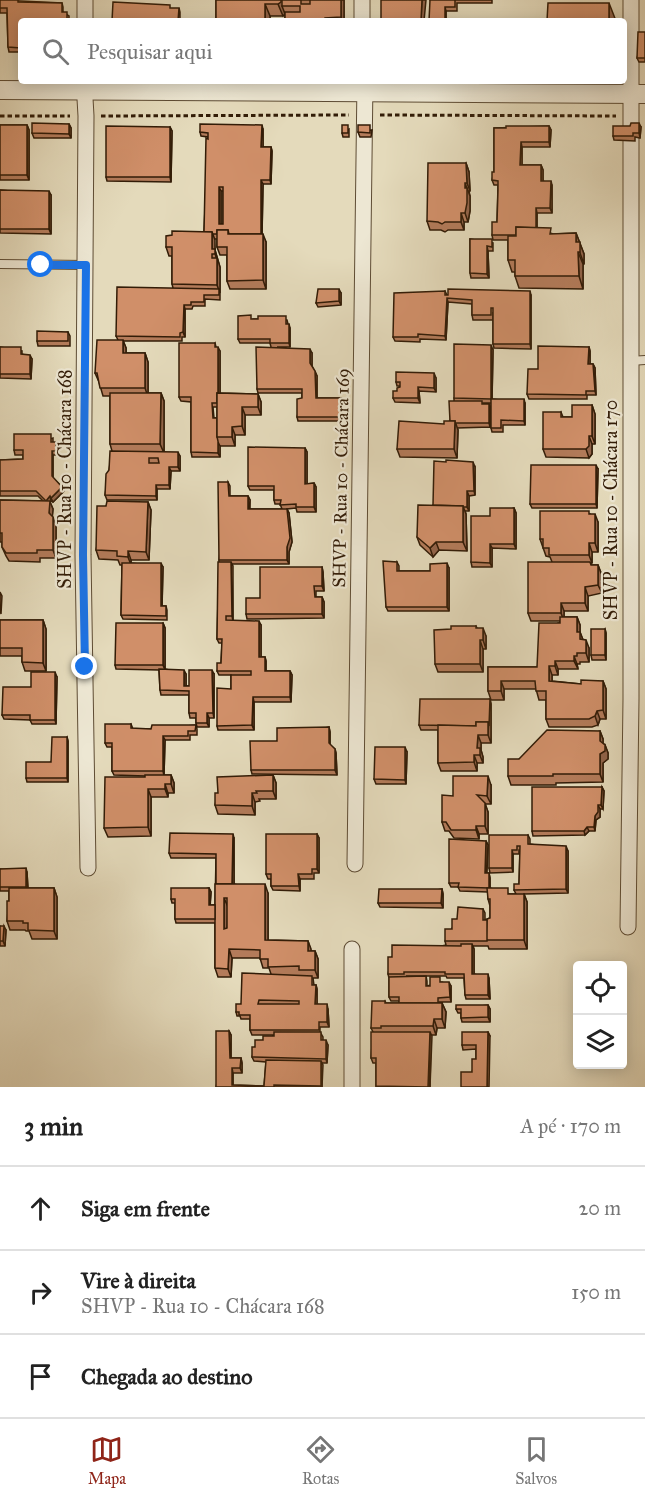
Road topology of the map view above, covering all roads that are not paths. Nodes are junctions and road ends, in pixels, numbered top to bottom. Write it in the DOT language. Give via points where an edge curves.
graph roads {
  1 [pos="85,0"];
  2 [pos="362,0"];
  3 [pos="631,0"];
  4 [pos="85,18"];
  5 [pos="363,18"];
  6 [pos="85,85"];
  7 [pos="365,87"];
  8 [pos="0,90"];
  9 [pos="638,94"];
  10 [pos="0,264"];
  11 [pos="86,265"];
  12 [pos="638,360"];
  13 [pos="355,864"];
  14 [pos="88,868"];
  15 [pos="628,927"];
  16 [pos="352,948"];
  17 [pos="352,1087"];
  1 -- 4 [label="street"];
  2 -- 5 [label="street"];
  3 -- 9 [label="street, SHVP - Rua 10 - Chácara 170"];
  6 -- 7 [label="street"];
  6 -- 8 [label="street"];
  6 -- 11 [label="street, SHVP - Rua 10 - Chácara 168"];
  7 -- 9 [label="street"];
  7 -- 13 [label="street, SHVP - Rua 10 - Chácara 169"];
  9 -- 12 [label="street, SHVP - Rua 10 - Chácara 170" via="630,116"];
  10 -- 11 [label="lane"];
  11 -- 14 [label="street, SHVP - Rua 10 - Chácara 168" via="83,555"];
  12 -- 15 [label="street, SHVP - Rua 10 - Chácara 170"];
  16 -- 17 [label="street"];
}
